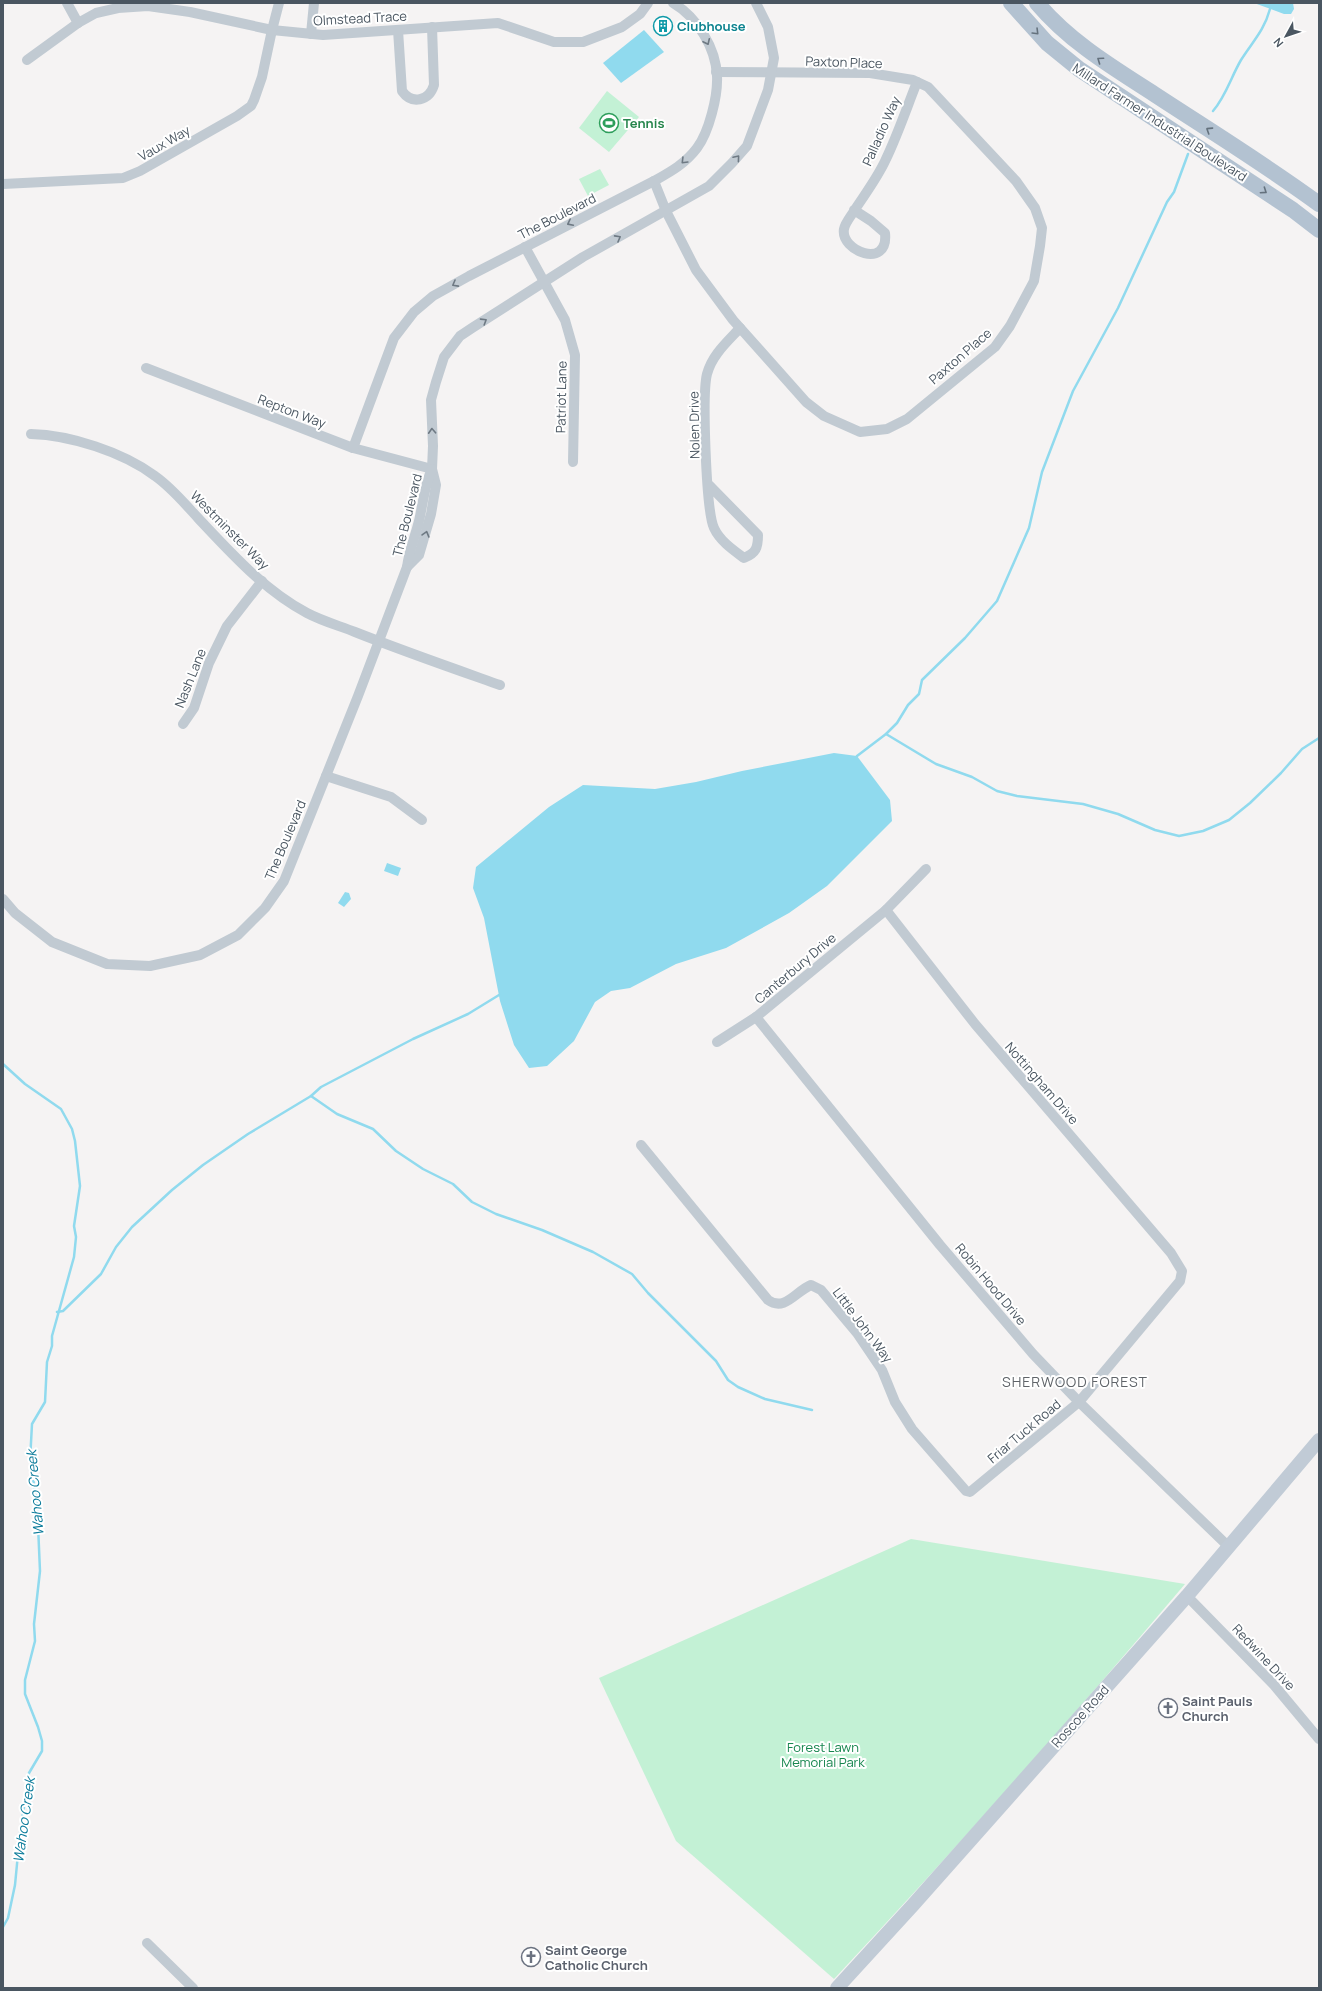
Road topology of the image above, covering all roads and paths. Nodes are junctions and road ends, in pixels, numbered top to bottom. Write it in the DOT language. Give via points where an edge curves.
graph roads {
  1 [pos="67,3"];
  2 [pos="279,3"];
  3 [pos="314,3"];
  4 [pos="648,3"];
  5 [pos="673,3"];
  6 [pos="756,3"];
  7 [pos="1011,3"];
  8 [pos="1037,3"];
  9 [pos="106,7"];
  10 [pos="78,24"];
  11 [pos="432,27"];
  12 [pos="272,30"];
  13 [pos="398,30"];
  14 [pos="312,34"];
  15 [pos="26,60"];
  16 [pos="716,72"];
  17 [pos="771,73"];
  18 [pos="917,82"];
  19 [pos="654,181"];
  20 [pos="3,184"];
  21 [pos="1319,204"];
  22 [pos="854,210"];
  23 [pos="666,211"];
  24 [pos="1319,230"];
  25 [pos="525,247"];
  26 [pos="544,282"];
  27 [pos="740,328"];
  28 [pos="146,368"];
  29 [pos="31,434"];
  30 [pos="353,448"];
  31 [pos="573,462"];
  32 [pos="432,470"];
  33 [pos="709,485"];
  34 [pos="262,581"];
  35 [pos="378,641"];
  36 [pos="500,685"];
  37 [pos="183,724"];
  38 [pos="326,776"];
  39 [pos="422,820"];
  40 [pos="926,869"];
  41 [pos="3,899"];
  42 [pos="886,910"];
  43 [pos="756,1017"];
  44 [pos="717,1042"];
  45 [pos="640,1145"];
  46 [pos="1182,1271"];
  47 [pos="1079,1402"];
  48 [pos="1319,1440"];
  49 [pos="966,1491"];
  50 [pos="1228,1547"];
  51 [pos="1187,1596"];
  52 [pos="1319,1739"];
  53 [pos="147,1943"];
  54 [pos="193,1988"];
  55 [pos="837,1988"];
  1 -- 10 [label="street"];
  2 -- 12 [label="street, Vaux Way"];
  3 -- 14 [label="street"];
  4 -- 11 [label="street, Olmstead Trace" via="640,14 622,27 583,42 554,42 498,23"];
  5 -- 16 [label="street, The Boulevard, one-way" via="686,11 700,27 712,54"];
  6 -- 17 [label="street, The Boulevard" via="768,27 774,58"];
  7 -- 24 [label="main road, Millard Farmer Industrial Boulevard, one-way" via="1047,43 1079,69 1293,210"];
  21 -- 8 [label="main road, Millard Farmer Industrial Boulevard, one-way" via="1097,58 1067,34"];
  9 -- 10 [label="street, Olmstead Trace"];
  9 -- 12 [label="street, Olmstead Trace" via="148,6 190,12"];
  10 -- 15 [label="street, Olmstead Trace"];
  11 -- 13 [label="street, Olmstead Trace"];
  11 -- 13 [label="street" via="434,85 432,91 418,100 407,98 402,91"];
  12 -- 14 [label="street, Olmstead Trace"];
  12 -- 20 [label="street, Vaux Way" via="262,78 254,100 251,106 237,116 123,178"];
  13 -- 14 [label="street, Olmstead Trace"];
  16 -- 17 [label="street, Paxton Place"];
  16 -- 19 [label="street, The Boulevard, one-way" via="711,120 697,148 681,166"];
  17 -- 18 [label="street, Paxton Place" via="870,73"];
  23 -- 17 [label="street, The Boulevard, one-way" via="709,186 747,146 768,90"];
  18 -- 22 [label="street, Palladio Way" via="886,160"];
  18 -- 27 [label="street, Paxton Place" via="928,87 1016,181 1035,208 1042,228 1034,281 1010,326 995,347 907,419 887,429 860,432 824,416 806,402"];
  19 -- 23 [label="street, Paxton Place"];
  19 -- 25 [label="street, The Boulevard, one-way"];
  22 -- 22 [label="street, Palladio Way" via="844,229 845,239 863,253 877,253 883,248 885,233 871,220"];
  26 -- 23 [label="street, The Boulevard, one-way"];
  23 -- 27 [label="street, Paxton Place" via="696,270"];
  25 -- 26 [label="street, Patriot Lane"];
  25 -- 30 [label="street, The Boulevard, one-way" via="433,296 414,312 394,338"];
  26 -- 31 [label="street, Patriot Lane" via="565,320 575,356"];
  32 -- 26 [label="street, The Boulevard, one-way" via="431,400 444,357 460,336"];
  27 -- 33 [label="street, Nolen Drive" via="714,356 707,374 705,400"];
  28 -- 30 [label="street, Repton Way"];
  29 -- 34 [label="street, Westminster Way" via="51,434 97,447 156,476"];
  30 -- 32 [label="street, Repton Way"];
  32 -- 35 [label="street, The Boulevard" via="426,483 407,567"];
  33 -- 33 [label="street, Nolen Drive" via="715,530 730,548 744,558 753,554 758,546 758,535"];
  34 -- 35 [label="street, Westminster Way" via="307,613"];
  34 -- 37 [label="street, Nash Lane" via="227,626 209,663 194,708"];
  35 -- 36 [label="street, Westminster Way"];
  35 -- 38 [label="street, The Boulevard"];
  38 -- 39 [label="street" via="391,797"];
  38 -- 41 [label="street, The Boulevard" via="284,881 265,908 238,935 200,955 150,966 107,964 52,942 15,914"];
  40 -- 42 [label="street, Canterbury Drive"];
  42 -- 43 [label="street, Canterbury Drive"];
  42 -- 46 [label="street, Nottingham Drive" via="975,1024 1166,1247"];
  43 -- 44 [label="street, Canterbury Drive"];
  43 -- 47 [label="street, Robin Hood Drive" via="940,1245 1033,1354"];
  45 -- 49 [label="street, Little John Way" via="768,1300 776,1305 782,1305 811,1285 821,1290 857,1333 882,1370 895,1402 912,1429"];
  46 -- 47 [label="street, Friar Tuck Road" via="1180,1281"];
  47 -- 49 [label="street, Friar Tuck Road" via="970,1492"];
  47 -- 50 [label="street, Robin Hood Drive"];
  48 -- 50 [label="main road, Roscoe Road"];
  50 -- 51 [label="main road, Roscoe Road"];
  51 -- 52 [label="street, Redwine Drive" via="1274,1685"];
  51 -- 55 [label="main road, Roscoe Road" via="913,1906"];
  53 -- 54 [label="street"];
}
